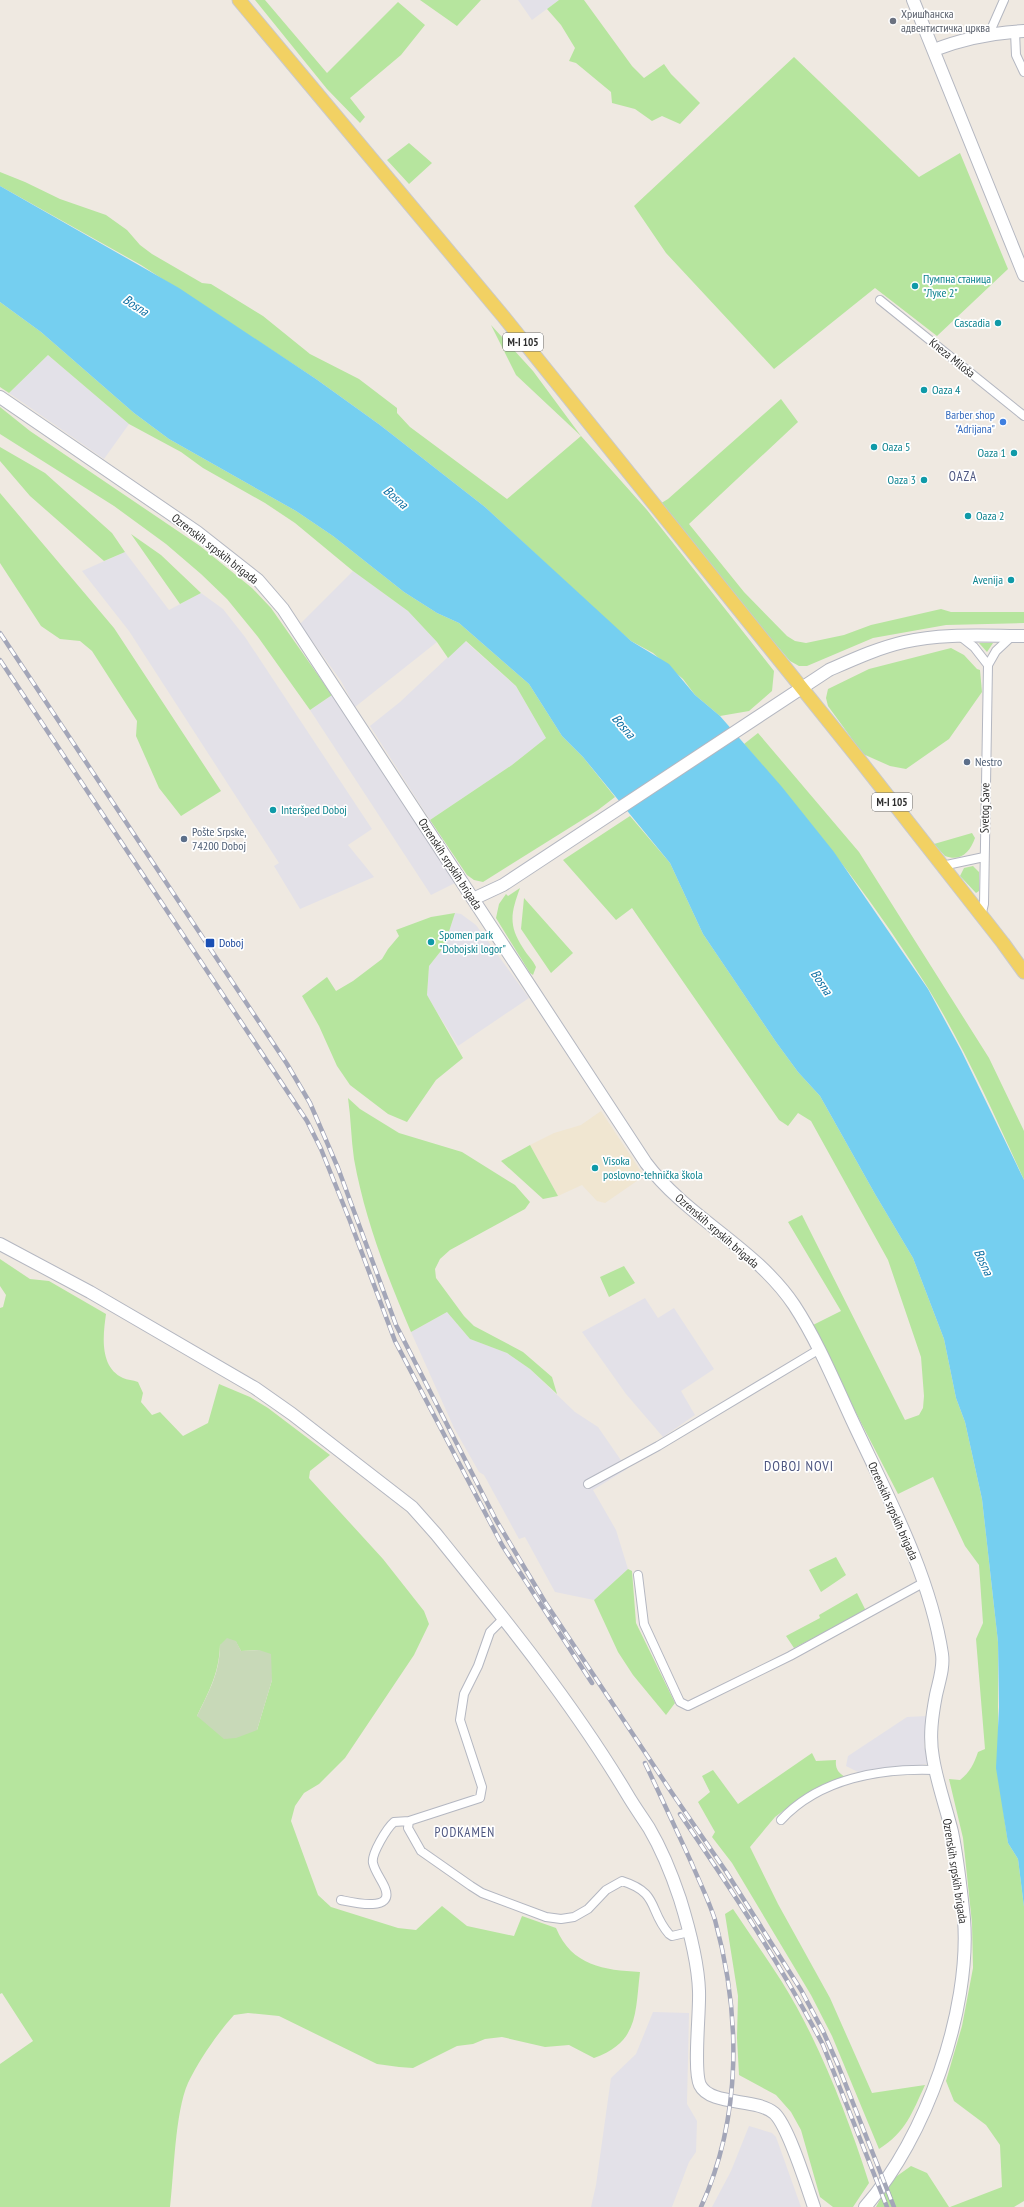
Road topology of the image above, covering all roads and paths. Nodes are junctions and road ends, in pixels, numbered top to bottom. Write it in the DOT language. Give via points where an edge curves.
graph roads {
  1 [pos="238,0"];
  2 [pos="913,0"];
  3 [pos="1004,0"];
  4 [pos="1020,32"];
  5 [pos="989,34"];
  6 [pos="934,50"];
  7 [pos="1024,72"];
  8 [pos="1024,275"];
  9 [pos="880,300"];
  10 [pos="0,397"];
  11 [pos="1024,416"];
  12 [pos="960,636"];
  13 [pos="1018,636"];
  14 [pos="988,665"];
  15 [pos="802,689"];
  16 [pos="984,857"];
  17 [pos="942,866"];
  18 [pos="473,899"];
  19 [pos="981,916"];
  20 [pos="1024,972"];
  21 [pos="0,1244"];
  22 [pos="818,1350"];
  23 [pos="588,1484"];
  24 [pos="638,1575"];
  25 [pos="923,1583"];
  26 [pos="503,1619"];
  27 [pos="935,1770"];
  28 [pos="781,1820"];
  29 [pos="409,1821"];
  30 [pos="342,1900"];
  31 [pos="689,1932"];
  32 [pos="814,2207"];
  33 [pos="865,2207"];
  1 -- 15 [label="main road, M-I 105" via="498,310"];
  2 -- 6 [label="street"];
  3 -- 5 [label="street"];
  4 -- 5 [label="street"];
  4 -- 7 [label="street" via="1016,55"];
  5 -- 6 [label="street"];
  6 -- 8 [label="street"];
  9 -- 11 [label="street, Kneza Miloša"];
  10 -- 18 [label="street, Ozrenskih srpskih brigada" via="197,532 258,580 283,609"];
  12 -- 13 [label="street"];
  12 -- 14 [label="street" via="974,647"];
  12 -- 15 [label="street" via="905,642 864,654 829,670"];
  13 -- 14 [label="street" via="996,651"];
  14 -- 16 [label="street, Svetog Save"];
  15 -- 17 [label="main road, M-I 105"];
  15 -- 18 [label="street" via="754,718 503,885"];
  16 -- 17 [label="street"];
  16 -- 19 [label="street, Svetog Save" via="984,904"];
  17 -- 19 [label="main road, M-I 105"];
  18 -- 22 [label="street, Ozrenskih srpskih brigada" via="653,1172 681,1200 752,1259 781,1288 801,1317"];
  19 -- 20 [label="main road, M-I 105"];
  21 -- 26 [label="street" via="201,1356 255,1388 292,1414 412,1507"];
  22 -- 23 [label="street" via="658,1446"];
  22 -- 25 [label="street, Ozrenskih srpskih brigada" via="885,1490"];
  24 -- 25 [label="street" via="646,1631 680,1702 688,1706 790,1656"];
  25 -- 27 [label="street, Ozrenskih srpskih brigada" via="943,1658 931,1726"];
  26 -- 29 [label="street" via="490,1632 478,1666 464,1694 460,1720 482,1787 480,1798"];
  26 -- 31 [label="street" via="590,1734 649,1828 680,1899"];
  27 -- 28 [label="street" via="896,1770 849,1778 798,1804"];
  27 -- 33 [label="street, Ozrenskih srpskih brigada" via="953,1841 964,1919 963,1972 957,2011 933,2090 916,2128 898,2162"];
  29 -- 30 [label="street" via="394,1822 387,1828 374,1857 373,1863 386,1891 385,1898 379,1904 366,1905"];
  29 -- 31 [label="street" via="408,1828 421,1851 482,1893 546,1917 561,1919 574,1917 588,1909 606,1890 622,1882 639,1887 650,1898 669,1934 672,1936"];
  31 -- 32 [label="street" via="699,1990 700,2085 712,2095 774,2112 783,2125"];
}
